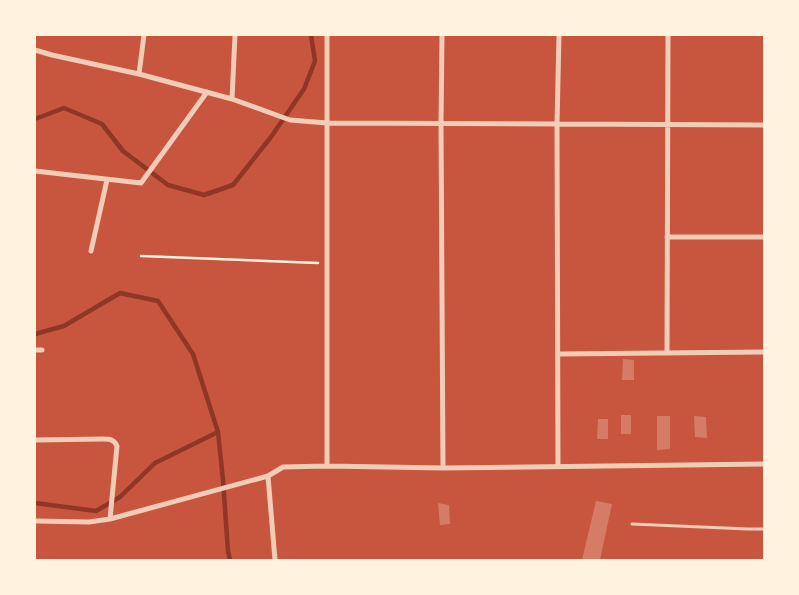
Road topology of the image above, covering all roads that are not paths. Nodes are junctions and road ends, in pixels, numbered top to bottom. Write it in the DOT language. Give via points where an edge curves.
graph roads {
  1 [pos="144,35"];
  2 [pos="236,35"];
  3 [pos="327,35"];
  4 [pos="442,35"];
  5 [pos="559,35"];
  6 [pos="668,35"];
  7 [pos="35,50"];
  8 [pos="139,74"];
  9 [pos="207,92"];
  10 [pos="232,99"];
  11 [pos="327,123"];
  12 [pos="441,124"];
  13 [pos="557,124"];
  14 [pos="667,124"];
  15 [pos="764,125"];
  16 [pos="35,171"];
  17 [pos="106,180"];
  18 [pos="667,237"];
  19 [pos="764,237"];
  20 [pos="91,251"];
  21 [pos="35,350"];
  22 [pos="42,350"];
  23 [pos="764,352"];
  24 [pos="666,353"];
  25 [pos="558,354"];
  26 [pos="35,440"];
  27 [pos="764,464"];
  28 [pos="327,466"];
  29 [pos="558,466"];
  30 [pos="443,468"];
  31 [pos="268,476"];
  32 [pos="110,519"];
  33 [pos="35,521"];
  34 [pos="632,524"];
  35 [pos="764,529"];
  36 [pos="275,560"];
  1 -- 8 [label="street"];
  2 -- 10 [label="street"];
  3 -- 11 [label="street"];
  4 -- 12 [label="street"];
  5 -- 13 [label="street"];
  6 -- 14 [label="street"];
  7 -- 8 [label="street"];
  8 -- 9 [label="street"];
  9 -- 10 [label="street"];
  9 -- 17 [label="street" via="141,184"];
  10 -- 11 [label="street" via="290,120"];
  11 -- 12 [label="street"];
  11 -- 28 [label="street"];
  12 -- 13 [label="street"];
  12 -- 30 [label="street"];
  13 -- 14 [label="street"];
  13 -- 25 [label="street"];
  14 -- 15 [label="street"];
  14 -- 18 [label="street"];
  16 -- 17 [label="street"];
  17 -- 20 [label="street"];
  18 -- 19 [label="street"];
  18 -- 24 [label="street"];
  21 -- 22 [label="street"];
  23 -- 24 [label="street"];
  24 -- 25 [label="street"];
  25 -- 29 [label="street"];
  26 -- 32 [label="street" via="102,439 115,442"];
  27 -- 29 [label="street"];
  28 -- 30 [label="street"];
  28 -- 31 [label="street" via="283,468"];
  29 -- 30 [label="street"];
  31 -- 32 [label="street"];
  31 -- 36 [label="street"];
  32 -- 33 [label="street"];
  34 -- 35 [label="lane"];
}
